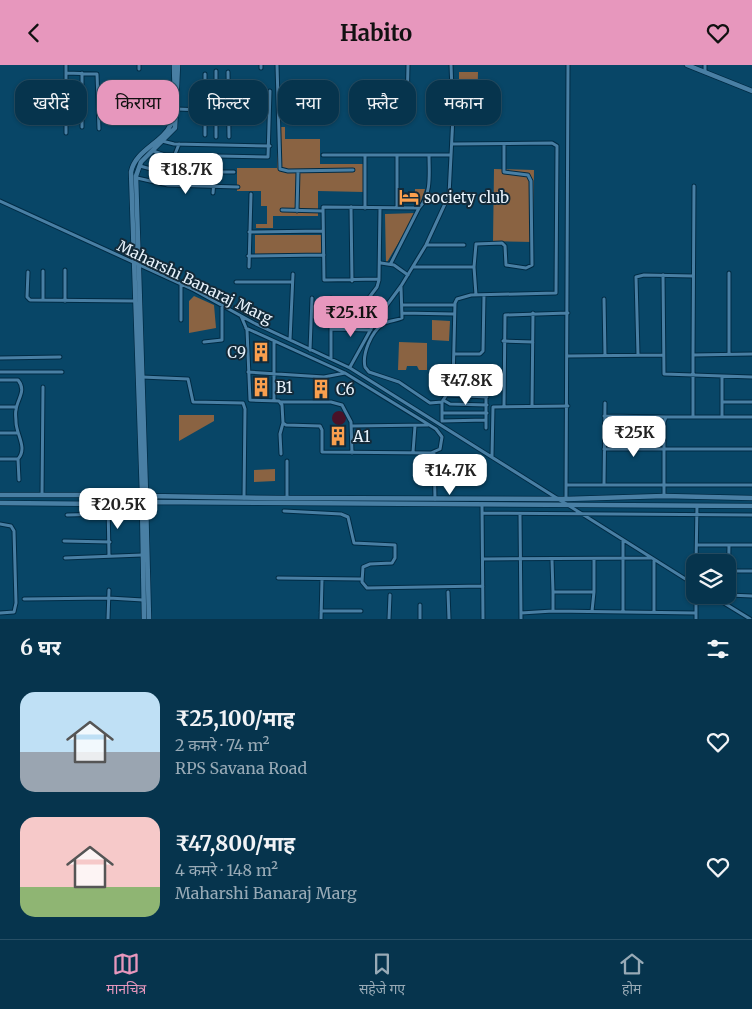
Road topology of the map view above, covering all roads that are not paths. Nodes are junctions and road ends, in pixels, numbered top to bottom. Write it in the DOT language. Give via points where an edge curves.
graph roads {
  1 [pos="66,65"];
  2 [pos="174,65"];
  3 [pos="178,65"];
  4 [pos="277,65"];
  5 [pos="408,65"];
  6 [pos="451,65"];
  7 [pos="568,65"];
  8 [pos="687,65"];
  9 [pos="705,65"];
  10 [pos="216,71"];
  11 [pos="228,72"];
  12 [pos="705,72"];
  13 [pos="66,73"];
  14 [pos="82,73"];
  15 [pos="205,74"];
  16 [pos="178,80"];
  17 [pos="205,80"];
  18 [pos="216,80"];
  19 [pos="228,80"];
  20 [pos="408,80"];
  21 [pos="270,91"];
  22 [pos="752,91"];
  23 [pos="175,125"];
  24 [pos="205,125"];
  25 [pos="216,125"];
  26 [pos="228,125"];
  27 [pos="82,127"];
  28 [pos="99,129"];
  29 [pos="66,133"];
  30 [pos="205,135"];
  31 [pos="216,137"];
  32 [pos="228,137"];
  33 [pos="162,141"];
  34 [pos="452,143"];
  35 [pos="179,144"];
  36 [pos="504,145"];
  37 [pos="270,146"];
  38 [pos="153,151"];
  39 [pos="324,155"];
  40 [pos="429,155"];
  41 [pos="452,155"];
  42 [pos="174,156"];
  43 [pos="366,156"];
  44 [pos="397,156"];
  45 [pos="216,157"];
  46 [pos="139,165"];
  47 [pos="353,170"];
  48 [pos="298,171"];
  49 [pos="168,172"];
  50 [pos="214,172"];
  51 [pos="234,172"];
  52 [pos="136,178"];
  53 [pos="168,185"];
  54 [pos="213,186"];
  55 [pos="694,186"];
  56 [pos="238,187"];
  57 [pos="213,193"];
  58 [pos="251,194"];
  59 [pos="0,201"];
  60 [pos="351,207"];
  61 [pos="365,207"];
  62 [pos="380,208"];
  63 [pos="397,208"];
  64 [pos="419,208"];
  65 [pos="282,210"];
  66 [pos="297,211"];
  67 [pos="322,211"];
  68 [pos="323,231"];
  69 [pos="249,232"];
  70 [pos="426,245"];
  71 [pos="464,245"];
  72 [pos="324,255"];
  73 [pos="248,256"];
  74 [pos="381,263"];
  75 [pos="391,263"];
  76 [pos="136,265"];
  77 [pos="248,267"];
  78 [pos="413,267"];
  79 [pos="474,267"];
  80 [pos="65,270"];
  81 [pos="28,271"];
  82 [pos="43,271"];
  83 [pos="728,273"];
  84 [pos="293,274"];
  85 [pos="408,275"];
  86 [pos="663,275"];
  87 [pos="693,275"];
  88 [pos="379,279"];
  89 [pos="352,281"];
  90 [pos="236,282"];
  91 [pos="292,282"];
  92 [pos="181,285"];
  93 [pos="401,286"];
  94 [pos="476,295"];
  95 [pos="484,295"];
  96 [pos="312,298"];
  97 [pos="332,298"];
  98 [pos="604,299"];
  99 [pos="43,300"];
  100 [pos="65,301"];
  101 [pos="135,301"];
  102 [pos="222,304"];
  103 [pos="402,305"];
  104 [pos="454,305"];
  105 [pos="331,310"];
  106 [pos="402,313"];
  107 [pos="533,313"];
  108 [pos="568,313"];
  109 [pos="241,315"];
  110 [pos="454,315"];
  111 [pos="181,320"];
  112 [pos="246,328"];
  113 [pos="331,329"];
  114 [pos="371,329"];
  115 [pos="290,340"];
  116 [pos="274,341"];
  117 [pos="503,341"];
  118 [pos="204,342"];
  119 [pos="533,342"];
  120 [pos="310,350"];
  121 [pos="729,354"];
  122 [pos="752,354"];
  123 [pos="454,355"];
  124 [pos="638,355"];
  125 [pos="663,355"];
  126 [pos="693,355"];
  127 [pos="568,356"];
  128 [pos="605,356"];
  129 [pos="0,357"];
  130 [pos="60,357"];
  131 [pos="331,359"];
  132 [pos="350,368"];
  133 [pos="62,372"];
  134 [pos="248,372"];
  135 [pos="0,373"];
  136 [pos="274,373"];
  137 [pos="345,373"];
  138 [pos="693,376"];
  139 [pos="142,377"];
  140 [pos="722,377"];
  141 [pos="752,377"];
  142 [pos="0,380"];
  143 [pos="43,387"];
  144 [pos="452,387"];
  145 [pos="448,395"];
  146 [pos="487,397"];
  147 [pos="274,401"];
  148 [pos="443,401"];
  149 [pos="280,402"];
  150 [pos="722,402"];
  151 [pos="752,402"];
  152 [pos="604,403"];
  153 [pos="487,405"];
  154 [pos="504,406"];
  155 [pos="532,406"];
  156 [pos="568,406"];
  157 [pos="0,407"];
  158 [pos="16,407"];
  159 [pos="442,413"];
  160 [pos="486,413"];
  161 [pos="604,416"];
  162 [pos="666,417"];
  163 [pos="693,417"];
  164 [pos="722,417"];
  165 [pos="752,417"];
  166 [pos="486,420"];
  167 [pos="283,423"];
  168 [pos="430,425"];
  169 [pos="352,426"];
  170 [pos="414,426"];
  171 [pos="486,428"];
  172 [pos="0,433"];
  173 [pos="18,433"];
  174 [pos="604,449"];
  175 [pos="664,449"];
  176 [pos="752,449"];
  177 [pos="413,452"];
  178 [pos="352,453"];
  179 [pos="434,453"];
  180 [pos="281,454"];
  181 [pos="492,457"];
  182 [pos="0,459"];
  183 [pos="18,459"];
  184 [pos="288,461"];
  185 [pos="19,480"];
  186 [pos="567,485"];
  187 [pos="604,485"];
  188 [pos="665,485"];
  189 [pos="752,485"];
  190 [pos="0,495"];
  191 [pos="42,496"];
  192 [pos="664,496"];
  193 [pos="143,498"];
  194 [pos="244,498"];
  195 [pos="287,498"];
  196 [pos="556,498"];
  197 [pos="752,498"];
  198 [pos="435,499"];
  199 [pos="566,499"];
  200 [pos="0,503"];
  201 [pos="108,504"];
  202 [pos="482,505"];
  203 [pos="569,506"];
  204 [pos="697,506"];
  205 [pos="752,506"];
  206 [pos="284,511"];
  207 [pos="482,513"];
  208 [pos="108,514"];
  209 [pos="520,514"];
  210 [pos="582,514"];
  211 [pos="67,515"];
  212 [pos="696,515"];
  213 [pos="752,515"];
  214 [pos="0,524"];
  215 [pos="623,540"];
  216 [pos="64,541"];
  217 [pos="110,542"];
  218 [pos="697,545"];
  219 [pos="729,545"];
  220 [pos="752,545"];
  221 [pos="696,554"];
  222 [pos="729,554"];
  223 [pos="142,555"];
  224 [pos="109,556"];
  225 [pos="65,558"];
  226 [pos="483,559"];
  227 [pos="594,559"];
  228 [pos="623,559"];
  229 [pos="652,559"];
  230 [pos="520,560"];
  231 [pos="552,560"];
  232 [pos="736,571"];
  233 [pos="752,571"];
  234 [pos="278,578"];
  235 [pos="361,579"];
  236 [pos="686,580"];
  237 [pos="322,581"];
  238 [pos="483,586"];
  239 [pos="109,590"];
  240 [pos="448,592"];
  241 [pos="552,592"];
  242 [pos="594,592"];
  243 [pos="390,595"];
  244 [pos="736,595"];
  245 [pos="752,596"];
  246 [pos="109,598"];
  247 [pos="24,599"];
  248 [pos="143,601"];
  249 [pos="696,604"];
  250 [pos="420,605"];
  251 [pos="728,605"];
  252 [pos="321,611"];
  253 [pos="361,611"];
  254 [pos="552,611"];
  255 [pos="592,611"];
  256 [pos="623,611"];
  257 [pos="654,611"];
  258 [pos="0,613"];
  259 [pos="521,613"];
  260 [pos="696,613"];
  261 [pos="108,619"];
  262 [pos="144,619"];
  263 [pos="149,619"];
  264 [pos="321,619"];
  265 [pos="389,619"];
  266 [pos="420,619"];
  267 [pos="449,619"];
  268 [pos="482,619"];
  269 [pos="521,619"];
  270 [pos="696,619"];
  271 [pos="750,619"];
  1 -- 13 [label="street"];
  2 -- 76 [label="street" via="171,125 132,168"];
  3 -- 16 [label="street"];
  4 -- 48 [label="street" via="279,167 283,171"];
  5 -- 20 [label="street"];
  6 -- 34 [label="street"];
  7 -- 108 [label="street"];
  8 -- 12 [label="street"];
  9 -- 12 [label="street"];
  10 -- 18 [label="street"];
  11 -- 19 [label="street"];
  12 -- 22 [label="street"];
  13 -- 14 [label="street"];
  13 -- 29 [label="street"];
  14 -- 27 [label="street"];
  14 -- 28 [label="street" via="98,75"];
  15 -- 17 [label="street"];
  21 -- 37 [label="street"];
  23 -- 33 [label="street"];
  24 -- 30 [label="street"];
  25 -- 31 [label="street"];
  26 -- 32 [label="street"];
  33 -- 35 [label="street"];
  33 -- 38 [label="street"];
  34 -- 36 [label="street"];
  34 -- 41 [label="street"];
  35 -- 37 [label="street"];
  35 -- 42 [label="street"];
  36 -- 79 [label="street" via="505,174 528,175 531,181 532,265 529,268 506,265 505,246 500,243 476,244"];
  36 -- 95 [label="street" via="552,143 557,146 557,291 553,294"];
  37 -- 45 [label="street" via="267,157"];
  38 -- 42 [label="street"];
  38 -- 46 [label="street"];
  39 -- 43 [label="street"];
  40 -- 41 [label="street"];
  40 -- 44 [label="street"];
  40 -- 64 [label="street" via="428,188"];
  41 -- 70 [label="street" via="449,195"];
  42 -- 45 [label="street"];
  42 -- 49 [label="street"];
  43 -- 44 [label="street"];
  43 -- 61 [label="street"];
  44 -- 63 [label="street"];
  45 -- 50 [label="street"];
  46 -- 49 [label="street"];
  46 -- 52 [label="street"];
  47 -- 48 [label="street"];
  48 -- 66 [label="street"];
  49 -- 50 [label="street"];
  49 -- 53 [label="street"];
  50 -- 51 [label="street"];
  50 -- 54 [label="street"];
  52 -- 53 [label="street"];
  52 -- 76 [label="street"];
  53 -- 54 [label="street"];
  54 -- 56 [label="street"];
  54 -- 57 [label="street"];
  55 -- 87 [label="street"];
  58 -- 69 [label="street"];
  59 -- 76 [label="street, Maharshi Banaraj Marg"];
  60 -- 61 [label="street"];
  60 -- 67 [label="street" via="325,207"];
  60 -- 89 [label="street"];
  61 -- 62 [label="street"];
  62 -- 63 [label="street"];
  62 -- 74 [label="street"];
  63 -- 64 [label="street"];
  64 -- 75 [label="street"];
  65 -- 66 [label="street"];
  66 -- 67 [label="street"];
  67 -- 68 [label="street"];
  68 -- 69 [label="street"];
  68 -- 72 [label="street"];
  69 -- 73 [label="street"];
  70 -- 71 [label="street"];
  70 -- 78 [label="street"];
  72 -- 73 [label="street"];
  72 -- 89 [label="street" via="324,280"];
  73 -- 77 [label="street"];
  74 -- 75 [label="street"];
  74 -- 88 [label="street"];
  75 -- 85 [label="street"];
  76 -- 92 [label="street, Maharshi Banaraj Marg"];
  76 -- 101 [label="street"];
  76 -- 139 [label="street"];
  78 -- 79 [label="street"];
  78 -- 85 [label="street"];
  79 -- 94 [label="street"];
  80 -- 100 [label="street"];
  81 -- 99 [label="street" via="28,299"];
  82 -- 99 [label="street"];
  83 -- 121 [label="street"];
  84 -- 91 [label="street"];
  85 -- 93 [label="street"];
  86 -- 87 [label="street"];
  86 -- 124 [label="street" via="636,277"];
  86 -- 125 [label="street"];
  87 -- 126 [label="street"];
  88 -- 89 [label="street"];
  88 -- 105 [label="street" via="362,307"];
  90 -- 91 [label="street"];
  91 -- 115 [label="street"];
  92 -- 102 [label="street, Maharshi Banaraj Marg"];
  92 -- 111 [label="street"];
  93 -- 103 [label="street"];
  93 -- 114 [label="street"];
  94 -- 95 [label="street"];
  94 -- 104 [label="street" via="457,299"];
  95 -- 123 [label="street" via="483,351 480,354"];
  96 -- 120 [label="street"];
  97 -- 105 [label="street"];
  98 -- 128 [label="street"];
  99 -- 100 [label="street"];
  100 -- 101 [label="street"];
  101 -- 193 [label="street"];
  102 -- 109 [label="street, Maharshi Banaraj Marg"];
  102 -- 118 [label="street" via="222,340"];
  103 -- 104 [label="street"];
  103 -- 106 [label="street"];
  104 -- 110 [label="street"];
  105 -- 113 [label="street"];
  106 -- 110 [label="street"];
  106 -- 148 [label="street" via="401,319 378,328 364,358 365,367 399,382 430,403"];
  107 -- 108 [label="street"];
  107 -- 117 [label="street" via="505,315"];
  107 -- 119 [label="street"];
  108 -- 127 [label="street"];
  109 -- 112 [label="street"];
  109 -- 115 [label="street, Maharshi Banaraj Marg"];
  110 -- 123 [label="street"];
  112 -- 116 [label="street"];
  112 -- 134 [label="street"];
  113 -- 114 [label="street"];
  113 -- 131 [label="street"];
  114 -- 132 [label="street"];
  115 -- 120 [label="street, Maharshi Banaraj Marg"];
  116 -- 136 [label="street"];
  116 -- 137 [label="street"];
  117 -- 119 [label="street"];
  117 -- 154 [label="street"];
  119 -- 155 [label="street"];
  120 -- 131 [label="street, Maharshi Banaraj Marg"];
  121 -- 122 [label="street"];
  121 -- 126 [label="street"];
  123 -- 144 [label="street"];
  124 -- 125 [label="street"];
  124 -- 128 [label="street"];
  125 -- 138 [label="street" via="664,374"];
  126 -- 138 [label="street"];
  127 -- 128 [label="street"];
  127 -- 156 [label="street"];
  129 -- 130 [label="street"];
  131 -- 132 [label="street, Maharshi Banaraj Marg"];
  132 -- 181 [label="street, Maharshi Banaraj Marg"];
  133 -- 135 [label="street"];
  134 -- 136 [label="street"];
  134 -- 147 [label="street" via="250,400"];
  136 -- 137 [label="street" via="324,377"];
  136 -- 147 [label="street"];
  137 -- 168 [label="street"];
  138 -- 140 [label="street"];
  138 -- 163 [label="street"];
  139 -- 193 [label="street"];
  139 -- 194 [label="street" via="188,379 192,402 243,403"];
  140 -- 141 [label="street"];
  140 -- 150 [label="street"];
  142 -- 158 [label="street" via="20,381 22,396"];
  143 -- 191 [label="street"];
  144 -- 145 [label="street"];
  144 -- 146 [label="street" via="482,388 486,390"];
  145 -- 146 [label="street"];
  145 -- 148 [label="street"];
  146 -- 153 [label="street"];
  147 -- 149 [label="street"];
  148 -- 153 [label="street"];
  148 -- 159 [label="street"];
  149 -- 167 [label="street"];
  149 -- 169 [label="street" via="337,403 346,410"];
  150 -- 151 [label="street"];
  150 -- 164 [label="street"];
  152 -- 161 [label="street"];
  153 -- 160 [label="street"];
  154 -- 155 [label="street"];
  154 -- 181 [label="street" via="493,408"];
  155 -- 156 [label="street"];
  156 -- 186 [label="street"];
  157 -- 158 [label="street"];
  158 -- 173 [label="street"];
  159 -- 160 [label="street"];
  159 -- 166 [label="street" via="442,421"];
  160 -- 166 [label="street"];
  161 -- 162 [label="street"];
  161 -- 174 [label="street"];
  162 -- 163 [label="street"];
  162 -- 175 [label="street"];
  163 -- 164 [label="street"];
  164 -- 165 [label="street"];
  166 -- 171 [label="street"];
  167 -- 178 [label="street" via="320,426 322,452"];
  167 -- 180 [label="street"];
  168 -- 170 [label="street"];
  168 -- 179 [label="street" via="442,437 440,449"];
  169 -- 170 [label="street"];
  169 -- 178 [label="street"];
  170 -- 177 [label="street"];
  172 -- 173 [label="street"];
  173 -- 183 [label="street" via="22,452"];
  174 -- 175 [label="street"];
  174 -- 187 [label="street"];
  175 -- 176 [label="street"];
  175 -- 188 [label="street"];
  177 -- 178 [label="street"];
  177 -- 179 [label="street"];
  179 -- 198 [label="street"];
  181 -- 196 [label="street, Maharshi Banaraj Marg"];
  182 -- 183 [label="street"];
  183 -- 185 [label="street"];
  184 -- 195 [label="street"];
  186 -- 187 [label="street"];
  186 -- 199 [label="street"];
  187 -- 188 [label="street"];
  188 -- 189 [label="street"];
  188 -- 192 [label="street"];
  190 -- 191 [label="street"];
  191 -- 193 [label="street"];
  192 -- 197 [label="street"];
  192 -- 199 [label="street"];
  193 -- 194 [label="street"];
  193 -- 201 [label="street"];
  193 -- 202 [label="street"];
  193 -- 223 [label="street"];
  193 -- 263 [label="street"];
  194 -- 195 [label="street"];
  195 -- 198 [label="street"];
  196 -- 198 [label="street"];
  196 -- 199 [label="street"];
  196 -- 203 [label="street, Maharshi Banaraj Marg"];
  200 -- 201 [label="street"];
  201 -- 208 [label="street"];
  202 -- 203 [label="street"];
  202 -- 207 [label="street"];
  203 -- 204 [label="street"];
  203 -- 210 [label="street, Maharshi Banaraj Marg"];
  204 -- 205 [label="street"];
  204 -- 212 [label="street"];
  206 -- 235 [label="street" via="341,514 348,517 354,543 395,545 394,561 366,565"];
  207 -- 209 [label="street"];
  207 -- 226 [label="street"];
  208 -- 211 [label="street"];
  208 -- 217 [label="street"];
  209 -- 210 [label="street"];
  209 -- 230 [label="street"];
  210 -- 212 [label="street"];
  210 -- 215 [label="street, Maharshi Banaraj Marg"];
  212 -- 213 [label="street"];
  212 -- 218 [label="street"];
  214 -- 258 [label="street" via="11,526 14,531 16,603 14,612"];
  215 -- 228 [label="street"];
  215 -- 229 [label="street, Maharshi Banaraj Marg"];
  216 -- 217 [label="street"];
  217 -- 224 [label="street"];
  218 -- 219 [label="street"];
  218 -- 221 [label="street"];
  219 -- 220 [label="street"];
  219 -- 222 [label="street"];
  223 -- 224 [label="street"];
  223 -- 248 [label="street"];
  224 -- 225 [label="street"];
  226 -- 230 [label="street"];
  226 -- 238 [label="street"];
  227 -- 228 [label="street"];
  227 -- 231 [label="street"];
  227 -- 242 [label="street"];
  228 -- 229 [label="street"];
  228 -- 256 [label="street"];
  229 -- 236 [label="street, Maharshi Banaraj Marg"];
  229 -- 257 [label="street"];
  230 -- 231 [label="street"];
  230 -- 259 [label="street"];
  231 -- 241 [label="street"];
  232 -- 233 [label="street"];
  234 -- 237 [label="street" via="304,577"];
  235 -- 237 [label="street"];
  235 -- 238 [label="street" via="367,588"];
  237 -- 252 [label="street"];
  238 -- 268 [label="street"];
  239 -- 246 [label="street"];
  240 -- 267 [label="street"];
  241 -- 242 [label="street"];
  241 -- 254 [label="street"];
  242 -- 255 [label="street"];
  243 -- 265 [label="street"];
  244 -- 245 [label="street"];
  246 -- 247 [label="street"];
  246 -- 248 [label="street"];
  246 -- 261 [label="street"];
  248 -- 262 [label="street"];
  249 -- 260 [label="street"];
  250 -- 266 [label="street"];
  251 -- 271 [label="street"];
  252 -- 253 [label="street"];
  252 -- 264 [label="street"];
  254 -- 255 [label="street"];
  254 -- 259 [label="street"];
  255 -- 256 [label="street"];
  256 -- 257 [label="street"];
  257 -- 260 [label="street"];
  259 -- 269 [label="street"];
  260 -- 270 [label="street"];
}
